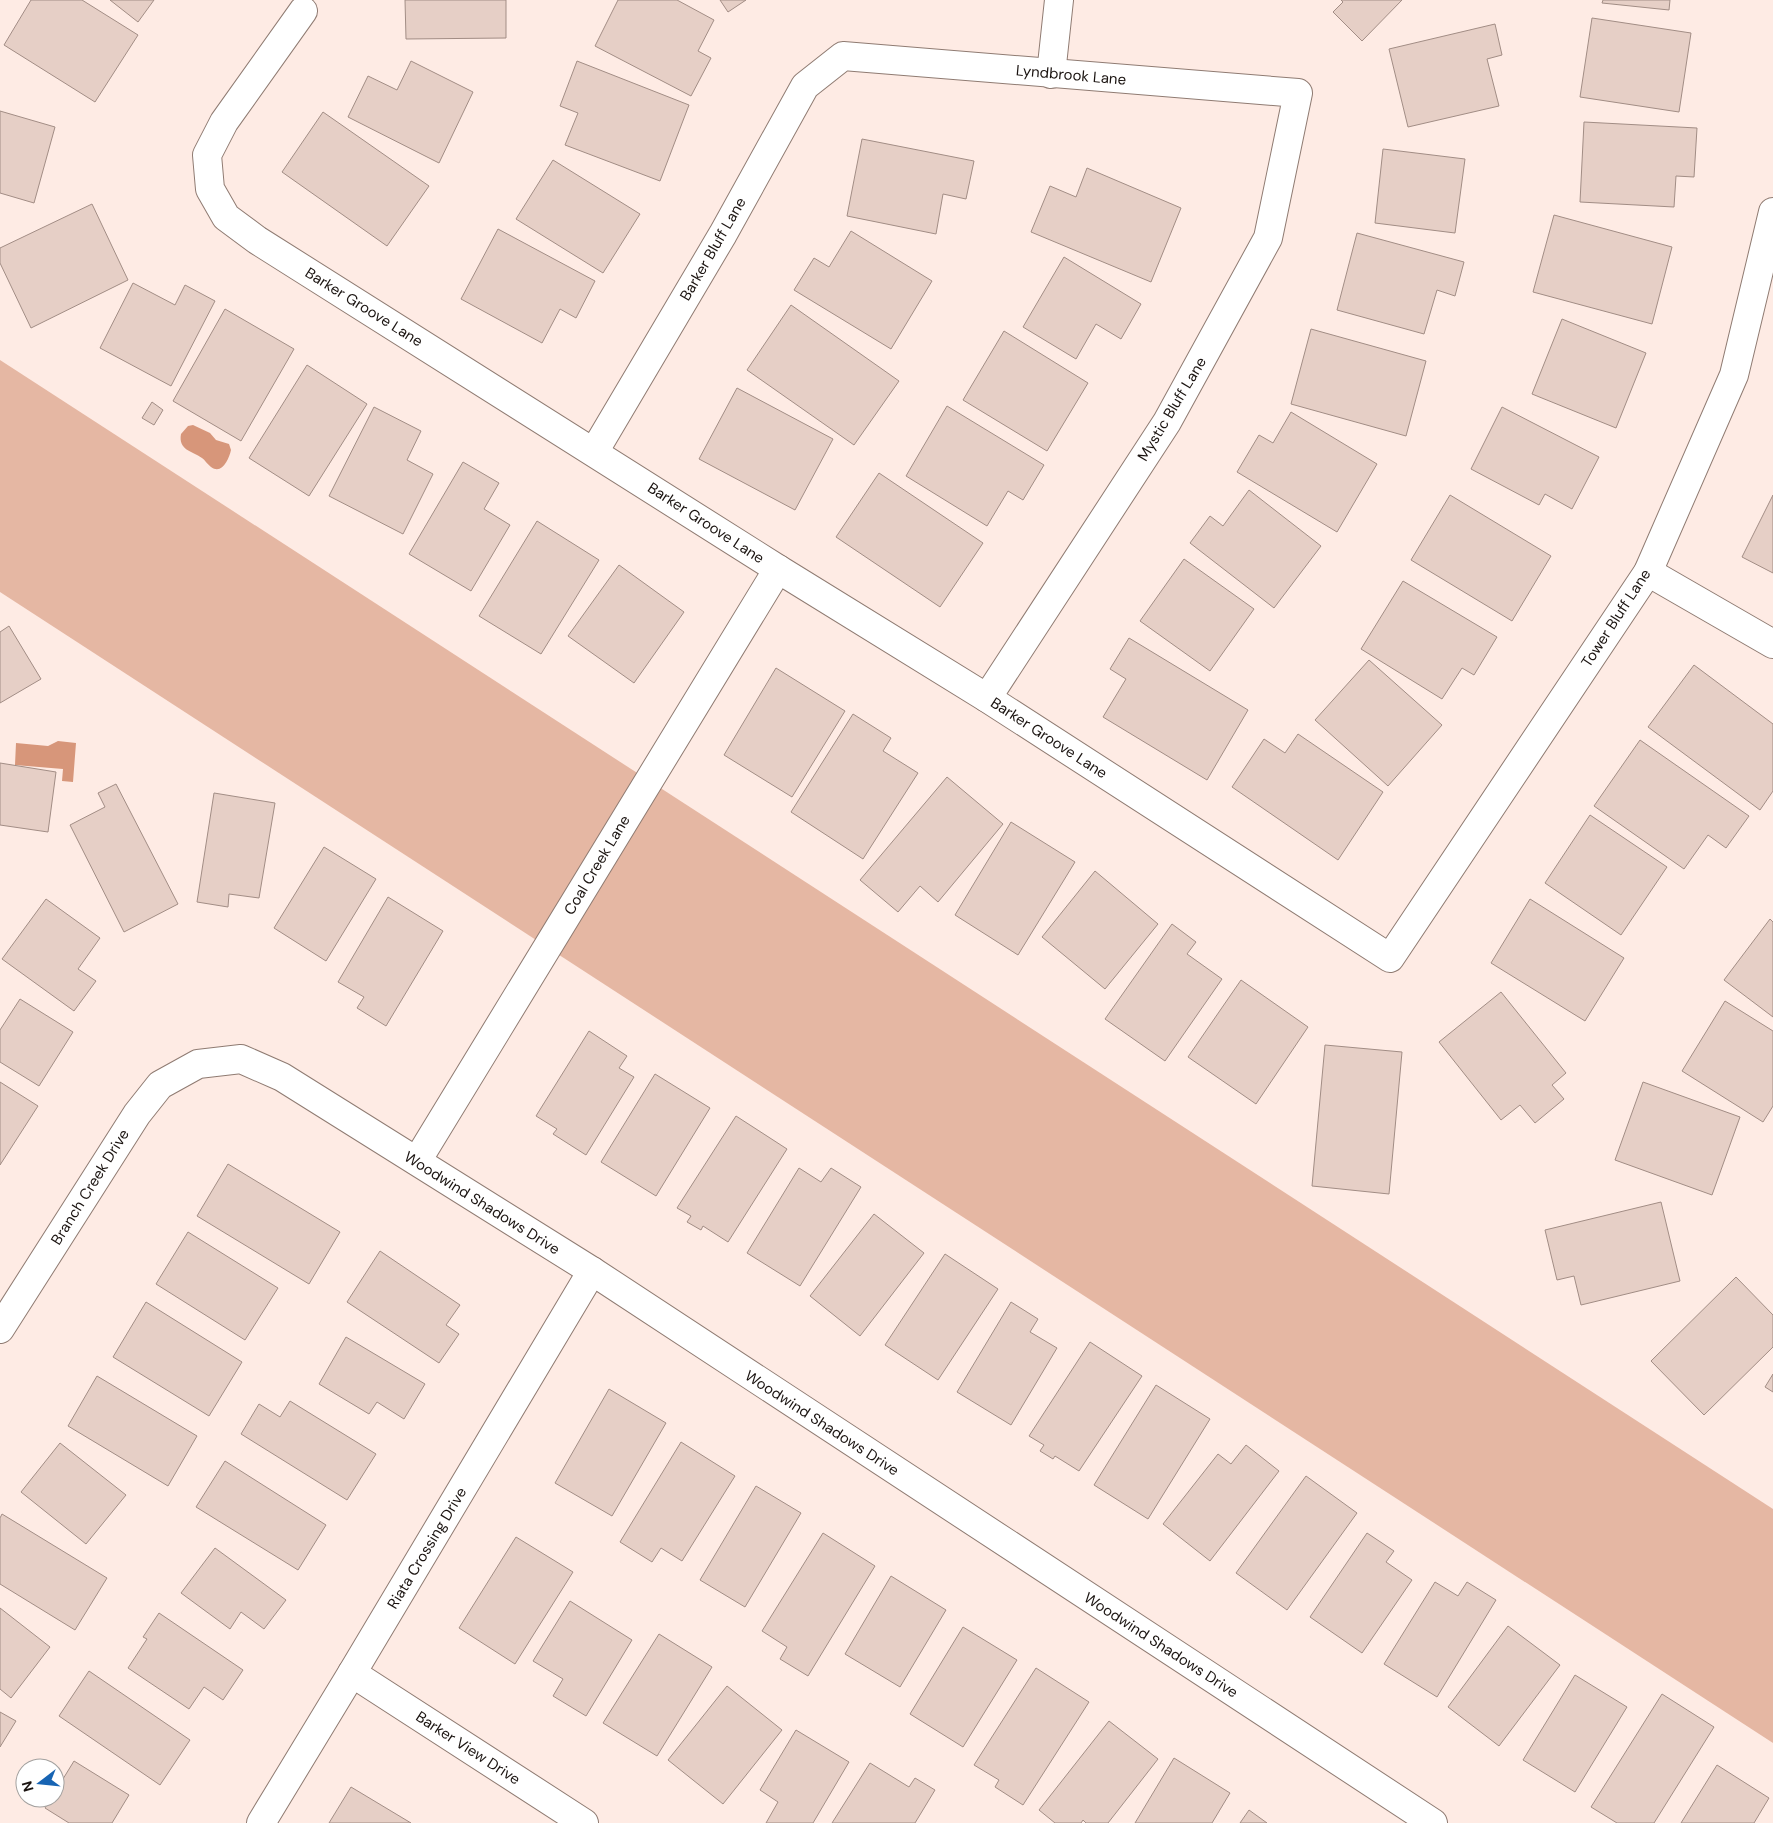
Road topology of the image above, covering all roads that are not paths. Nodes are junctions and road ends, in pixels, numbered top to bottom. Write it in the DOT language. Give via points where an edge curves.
graph roads {
  1 [pos="1059,0"];
  2 [pos="303,11"];
  3 [pos="843,56"];
  4 [pos="1051,74"];
  5 [pos="1298,93"];
  6 [pos="1773,212"];
  7 [pos="594,452"];
  8 [pos="778,569"];
  9 [pos="1648,572"];
  10 [pos="1773,644"];
  11 [pos="987,698"];
  12 [pos="1390,958"];
  13 [pos="198,1064"];
  14 [pos="417,1161"];
  15 [pos="592,1271"];
  16 [pos="0,1329"];
  17 [pos="352,1673"];
  18 [pos="261,1823"];
  19 [pos="584,1823"];
  20 [pos="1432,1823"];
  1 -- 4 [label="street"];
  2 -- 7 [label="street, Barker Groove Lane" via="224,122 207,155 210,190 226,217 257,240"];
  3 -- 4 [label="street, Lyndbrook Lane"];
  3 -- 7 [label="street, Barker Bluff Lane" via="805,86 723,234"];
  4 -- 5 [label="street, Lyndbrook Lane"];
  5 -- 11 [label="street, Mystic Bluff Lane" via="1268,238 1167,422"];
  6 -- 9 [label="street, Tower Bluff Lane" via="1734,375"];
  7 -- 8 [label="street, Barker Groove Lane"];
  8 -- 11 [label="street, Barker Groove Lane"];
  8 -- 14 [label="street, Coal Creek Lane"];
  9 -- 10 [label="street"];
  9 -- 12 [label="street, Tower Bluff Lane"];
  11 -- 12 [label="street, Barker Groove Lane"];
  13 -- 14 [label="street, Woodwind Shadows Drive" via="241,1059 282,1077"];
  13 -- 16 [label="street, Branch Creek Drive" via="160,1085 137,1114"];
  14 -- 15 [label="street, Woodwind Shadows Drive"];
  15 -- 17 [label="street, Riata Crossing Drive"];
  15 -- 20 [label="street, Woodwind Shadows Drive"];
  17 -- 18 [label="street, Riata Crossing Drive"];
  17 -- 19 [label="street, Barker View Drive"];
}
